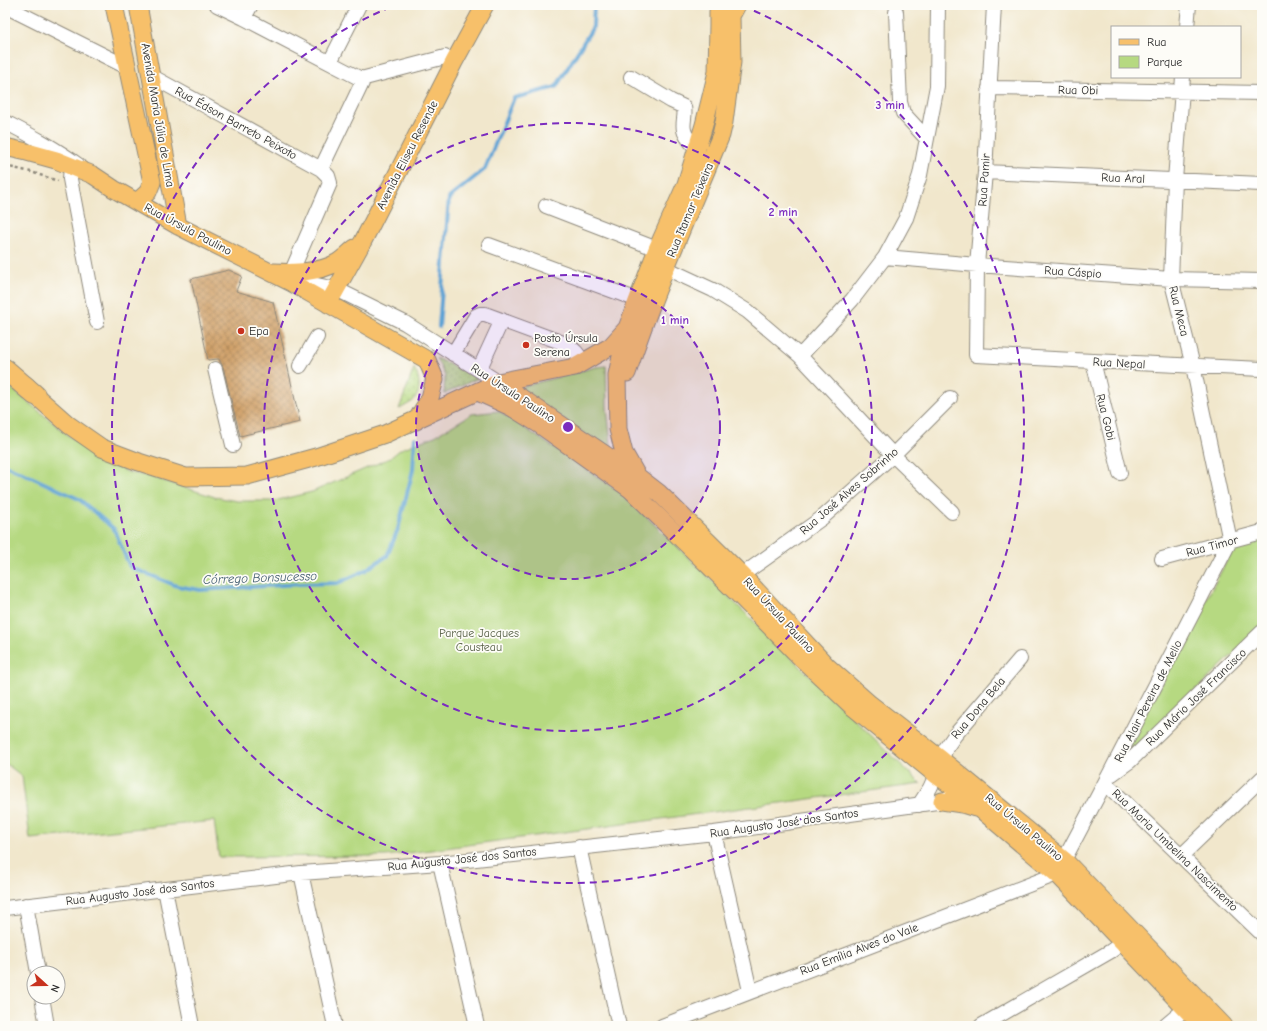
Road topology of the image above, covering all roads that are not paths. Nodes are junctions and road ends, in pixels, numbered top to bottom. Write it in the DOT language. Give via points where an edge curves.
graph roads {
  1 [pos="114,5"];
  2 [pos="138,5"];
  3 [pos="217,5"];
  4 [pos="251,5"];
  5 [pos="360,5"];
  6 [pos="485,5"];
  7 [pos="746,5"];
  8 [pos="938,5"];
  9 [pos="994,5"];
  10 [pos="1188,5"];
  11 [pos="5,6"];
  12 [pos="723,11"];
  13 [pos="896,12"];
  14 [pos="244,18"];
  15 [pos="1187,26"];
  16 [pos="330,62"];
  17 [pos="454,62"];
  18 [pos="127,67"];
  19 [pos="151,76"];
  20 [pos="631,77"];
  21 [pos="1183,78"];
  22 [pos="361,79"];
  23 [pos="989,88"];
  24 [pos="1182,91"];
  25 [pos="1262,93"];
  26 [pos="5,122"];
  27 [pos="926,139"];
  28 [pos="30,144"];
  29 [pos="5,147"];
  30 [pos="697,149"];
  31 [pos="71,166"];
  32 [pos="321,169"];
  33 [pos="984,172"];
  34 [pos="93,176"];
  35 [pos="1175,180"];
  36 [pos="1262,184"];
  37 [pos="136,202"];
  38 [pos="546,206"];
  39 [pos="178,226"];
  40 [pos="363,241"];
  41 [pos="489,245"];
  42 [pos="885,257"];
  43 [pos="658,260"];
  44 [pos="977,265"];
  45 [pos="283,275"];
  46 [pos="1171,279"];
  47 [pos="1262,281"];
  48 [pos="336,289"];
  49 [pos="638,300"];
  50 [pos="328,304"];
  51 [pos="502,320"];
  52 [pos="97,322"];
  53 [pos="627,328"];
  54 [pos="317,337"];
  55 [pos="453,354"];
  56 [pos="976,354"];
  57 [pos="800,356"];
  58 [pos="1093,361"];
  59 [pos="5,363"];
  60 [pos="583,363"];
  61 [pos="300,366"];
  62 [pos="1193,366"];
  63 [pos="5,369"];
  64 [pos="215,369"];
  65 [pos="1262,369"];
  66 [pos="479,370"];
  67 [pos="498,382"];
  68 [pos="478,392"];
  69 [pos="35,395"];
  70 [pos="617,397"];
  71 [pos="950,398"];
  72 [pos="416,421"];
  73 [pos="233,445"];
  74 [pos="892,455"];
  75 [pos="1120,473"];
  76 [pos="637,476"];
  77 [pos="952,512"];
  78 [pos="1262,532"];
  79 [pos="1230,541"];
  80 [pos="1162,559"];
  81 [pos="742,576"];
  82 [pos="1262,632"];
  83 [pos="1020,659"];
  84 [pos="939,768"];
  85 [pos="1262,778"];
  86 [pos="1107,779"];
  87 [pos="963,786"];
  88 [pos="942,801"];
  89 [pos="919,805"];
  90 [pos="981,810"];
  91 [pos="714,833"];
  92 [pos="578,847"];
  93 [pos="1181,856"];
  94 [pos="440,863"];
  95 [pos="1061,867"];
  96 [pos="302,873"];
  97 [pos="164,889"];
  98 [pos="26,906"];
  99 [pos="5,908"];
  100 [pos="1259,926"];
  101 [pos="1122,943"];
  102 [pos="37,965"];
  103 [pos="750,991"];
  104 [pos="43,1005"];
  105 [pos="1185,1009"];
  106 [pos="47,1026"];
  107 [pos="192,1026"];
  108 [pos="335,1026"];
  109 [pos="477,1026"];
  110 [pos="619,1026"];
  111 [pos="662,1026"];
  112 [pos="981,1026"];
  113 [pos="1164,1026"];
  114 [pos="1202,1026"];
  115 [pos="1224,1026"];
  1 -- 18 [label="main road, Avenida Maria Júlia de Lima"];
  2 -- 19 [label="main road, Avenida Maria Júlia de Lima"];
  3 -- 14 [label="street"];
  4 -- 14 [label="street"];
  5 -- 16 [label="street"];
  6 -- 17 [label="main road, Avenida Eliseu Resende"];
  7 -- 12 [label="street"];
  8 -- 27 [label="street" via="937,86"];
  9 -- 23 [label="street, Rua Pamir"];
  10 -- 15 [label="street"];
  11 -- 18 [label="street"];
  12 -- 30 [label="main road, Rua Itamar Teixeira" via="716,72"];
  12 -- 43 [label="main road, Rua Itamar Teixeira" via="732,62 721,135"];
  13 -- 27 [label="street" via="900,102 903,113"];
  14 -- 16 [label="street"];
  16 -- 22 [label="street"];
  17 -- 22 [label="street" via="445,57"];
  17 -- 40 [label="main road, Avenida Eliseu Resende"];
  18 -- 37 [label="main road, Avenida Maria Júlia de Lima" via="152,182 148,192"];
  19 -- 32 [label="street, Rua Édson Barreto Peixoto"];
  19 -- 39 [label="main road, Avenida Maria Júlia de Lima"];
  20 -- 30 [label="street" via="684,107 683,129"];
  21 -- 24 [label="street, Rua Meca"];
  22 -- 32 [label="street" via="362,83"];
  23 -- 24 [label="street, Rua Obi"];
  23 -- 33 [label="street, Rua Pamir"];
  24 -- 25 [label="street, Rua Obi"];
  24 -- 35 [label="street, Rua Meca"];
  26 -- 28 [label="street, Rua Úrsula Paulino"];
  27 -- 42 [label="street" via="920,176 906,218"];
  28 -- 29 [label="main road, Rua Úrsula Paulino"];
  28 -- 31 [label="main road, Rua Úrsula Paulino"];
  28 -- 34 [label="street, Rua Úrsula Paulino" via="61,152"];
  30 -- 43 [label="main road, Rua Itamar Teixeira"];
  31 -- 34 [label="main road, Rua Úrsula Paulino"];
  31 -- 52 [label="street" via="71,186"];
  32 -- 45 [label="street" via="328,176 330,184"];
  33 -- 35 [label="street, Rua Aral"];
  33 -- 44 [label="street, Rua Pamir"];
  34 -- 37 [label="main road, Rua Úrsula Paulino"];
  35 -- 36 [label="street, Rua Aral"];
  35 -- 46 [label="street, Rua Meca"];
  37 -- 39 [label="main road, Rua Úrsula Paulino"];
  38 -- 43 [label="street"];
  39 -- 45 [label="main road, Rua Úrsula Paulino"];
  40 -- 45 [label="main road" via="339,262 325,268"];
  40 -- 48 [label="main road, Avenida Eliseu Resende"];
  41 -- 49 [label="street"];
  42 -- 44 [label="street, Rua Cáspio"];
  42 -- 57 [label="street" via="852,300"];
  43 -- 49 [label="main road, Rua Itamar Teixeira"];
  43 -- 57 [label="street" via="746,311"];
  43 -- 70 [label="main road, Rua Itamar Teixeira"];
  44 -- 46 [label="street, Rua Cáspio"];
  44 -- 56 [label="street, Rua Pamir"];
  45 -- 48 [label="street, Rua Úrsula Paulino"];
  45 -- 50 [label="main road, Rua Úrsula Paulino"];
  46 -- 47 [label="street, Rua Cáspio"];
  46 -- 62 [label="street, Rua Meca"];
  48 -- 50 [label="main road, Avenida Eliseu Resende"];
  48 -- 55 [label="street, Rua Úrsula Paulino" via="405,323"];
  49 -- 53 [label="main road, Rua Itamar Teixeira"];
  50 -- 72 [label="main road, Rua Úrsula Paulino" via="428,360 436,379 430,398"];
  51 -- 55 [label="street" via="486,314 476,316"];
  51 -- 60 [label="street" via="573,348"];
  51 -- 66 [label="street"];
  53 -- 60 [label="main road, Rua Itamar Teixeira" via="611,346"];
  53 -- 70 [label="main road, Rua Itamar Teixeira" via="617,375"];
  54 -- 61 [label="street"];
  55 -- 66 [label="street, Rua Úrsula Paulino"];
  56 -- 58 [label="street, Rua Nepal"];
  57 -- 74 [label="street"];
  58 -- 62 [label="street, Rua Nepal"];
  58 -- 75 [label="street, Rua Gobi"];
  59 -- 69 [label="main road, Rua Itamar Teixeira"];
  60 -- 67 [label="main road, Rua Itamar Teixeira" via="575,367"];
  62 -- 65 [label="street, Rua Nepal"];
  62 -- 79 [label="street, Rua Meca"];
  63 -- 69 [label="highway"];
  64 -- 73 [label="street"];
  66 -- 67 [label="street, Rua Úrsula Paulino"];
  67 -- 68 [label="main road, Rua Itamar Teixeira"];
  67 -- 76 [label="main road, Rua Úrsula Paulino"];
  68 -- 72 [label="main road, Rua Itamar Teixeira"];
  68 -- 84 [label="main road, Rua Úrsula Paulino" via="511,407 540,425 630,489 849,703"];
  69 -- 72 [label="main road, Rua Itamar Teixeira" via="69,425 102,448 186,477 247,476 316,458"];
  70 -- 76 [label="main road, Rua Itamar Teixeira" via="618,429 624,453"];
  71 -- 74 [label="street, Rua José Alves Sobrinho"];
  74 -- 77 [label="street"];
  74 -- 81 [label="street, Rua José Alves Sobrinho" via="822,518"];
  76 -- 81 [label="main road, Rua Úrsula Paulino" via="659,493"];
  78 -- 79 [label="street, Rua Timor"];
  79 -- 80 [label="street, Rua Timor"];
  79 -- 86 [label="street, Rua Alair Pereira de Mello"];
  81 -- 84 [label="main road, Rua Úrsula Paulino" via="827,666"];
  82 -- 86 [label="street, Rua Mário José Francisco" via="1130,761"];
  83 -- 84 [label="street, Rua Dona Bela" via="955,735 946,748"];
  84 -- 87 [label="main road, Rua Úrsula Paulino"];
  84 -- 89 [label="street"];
  85 -- 93 [label="street"];
  86 -- 93 [label="street, Rua Maria Umbelina Nascimento"];
  86 -- 95 [label="street, Rua Alair Pereira de Mello"];
  87 -- 88 [label="street, Rua Augusto José dos Santos" via="951,798"];
  87 -- 90 [label="main road, Rua Úrsula Paulino"];
  87 -- 95 [label="main road, Rua Úrsula Paulino"];
  88 -- 89 [label="street, Rua Augusto José dos Santos"];
  88 -- 90 [label="main road"];
  89 -- 91 [label="street, Rua Augusto José dos Santos"];
  90 -- 95 [label="main road, Rua Úrsula Paulino"];
  91 -- 92 [label="street, Rua Augusto José dos Santos"];
  91 -- 103 [label="street"];
  92 -- 94 [label="street, Rua Augusto José dos Santos"];
  92 -- 110 [label="street"];
  93 -- 100 [label="street, Rua Maria Umbelina Nascimento"];
  94 -- 96 [label="street, Rua Augusto José dos Santos"];
  94 -- 109 [label="street"];
  95 -- 101 [label="main road, Rua Úrsula Paulino"];
  95 -- 103 [label="street, Rua Emília Alves do Vale"];
  95 -- 115 [label="main road, Rua Úrsula Paulino"];
  96 -- 97 [label="street, Rua Augusto José dos Santos"];
  96 -- 108 [label="street"];
  97 -- 98 [label="street, Rua Augusto José dos Santos"];
  97 -- 107 [label="street"];
  98 -- 99 [label="street, Rua Augusto José dos Santos"];
  98 -- 102 [label="street"];
  101 -- 105 [label="main road, Rua Úrsula Paulino"];
  101 -- 112 [label="street"];
  103 -- 111 [label="street, Rua Emília Alves do Vale"];
  104 -- 106 [label="street"];
  105 -- 113 [label="street"];
  105 -- 114 [label="main road, Rua Úrsula Paulino"];
}
